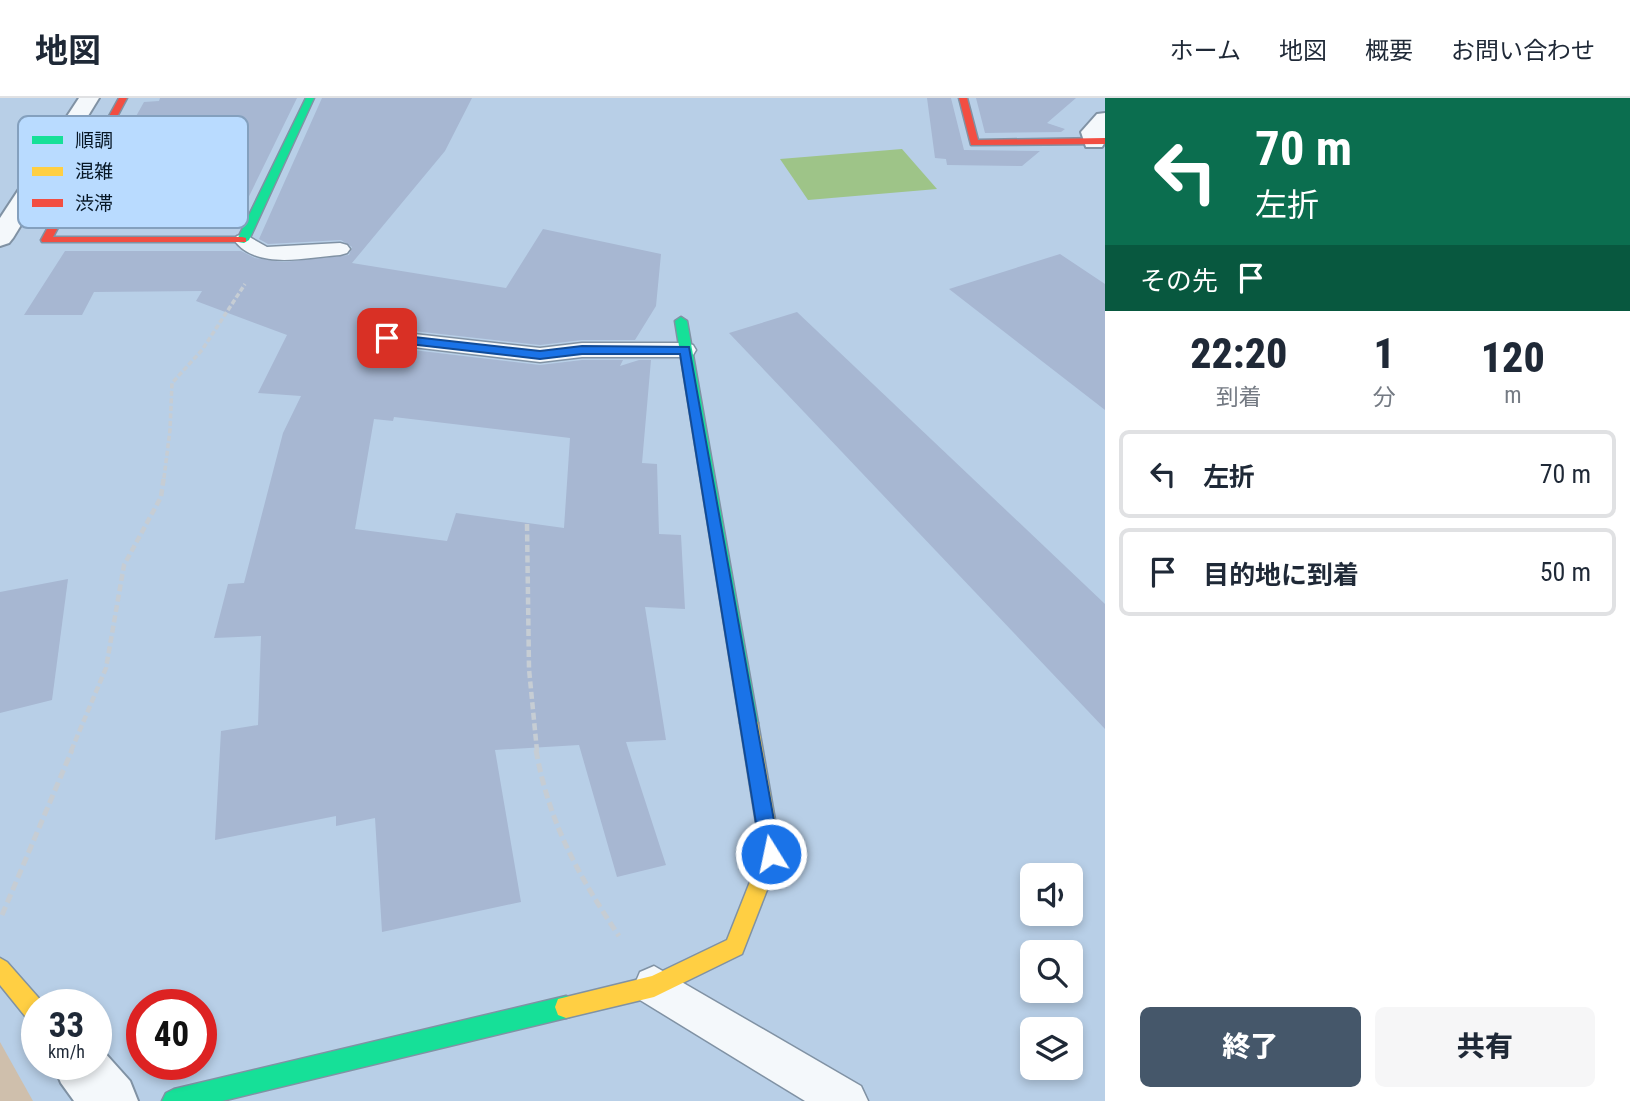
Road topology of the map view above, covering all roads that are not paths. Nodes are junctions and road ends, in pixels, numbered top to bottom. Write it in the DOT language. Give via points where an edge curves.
graph roads {
  1 [pos="89,98"];
  2 [pos="123,98"];
  3 [pos="310,98"];
  4 [pos="963,98"];
  5 [pos="78,116"];
  6 [pos="113,116"];
  7 [pos="1105,119"];
  8 [pos="1099,141"];
  9 [pos="18,210"];
  10 [pos="53,228"];
  11 [pos="0,238"];
  12 [pos="244,240"];
  13 [pos="340,249"];
  14 [pos="681,321"];
  15 [pos="387,338"];
  16 [pos="685,350"];
  17 [pos="0,969"];
  18 [pos="654,986"];
  19 [pos="21,994"];
  20 [pos="92,1080"];
  21 [pos="110,1101"];
  22 [pos="174,1101"];
  23 [pos="846,1101"];
  1 -- 5 [label="street"];
  2 -- 6 [label="street"];
  3 -- 12 [label="street"];
  4 -- 8 [label="street" via="974,144"];
  7 -- 8 [label="street" via="1092,132"];
  9 -- 11 [label="street"];
  10 -- 12 [label="street" via="46,240"];
  12 -- 13 [label="lane" via="263,253"];
  14 -- 16 [label="street"];
  15 -- 16 [label="lane" via="540,355 582,350"];
  16 -- 18 [label="street" via="771,854 735,947"];
  17 -- 19 [label="street"];
  18 -- 22 [label="street"];
  18 -- 23 [label="lane"];
  20 -- 21 [label="street"];
}
